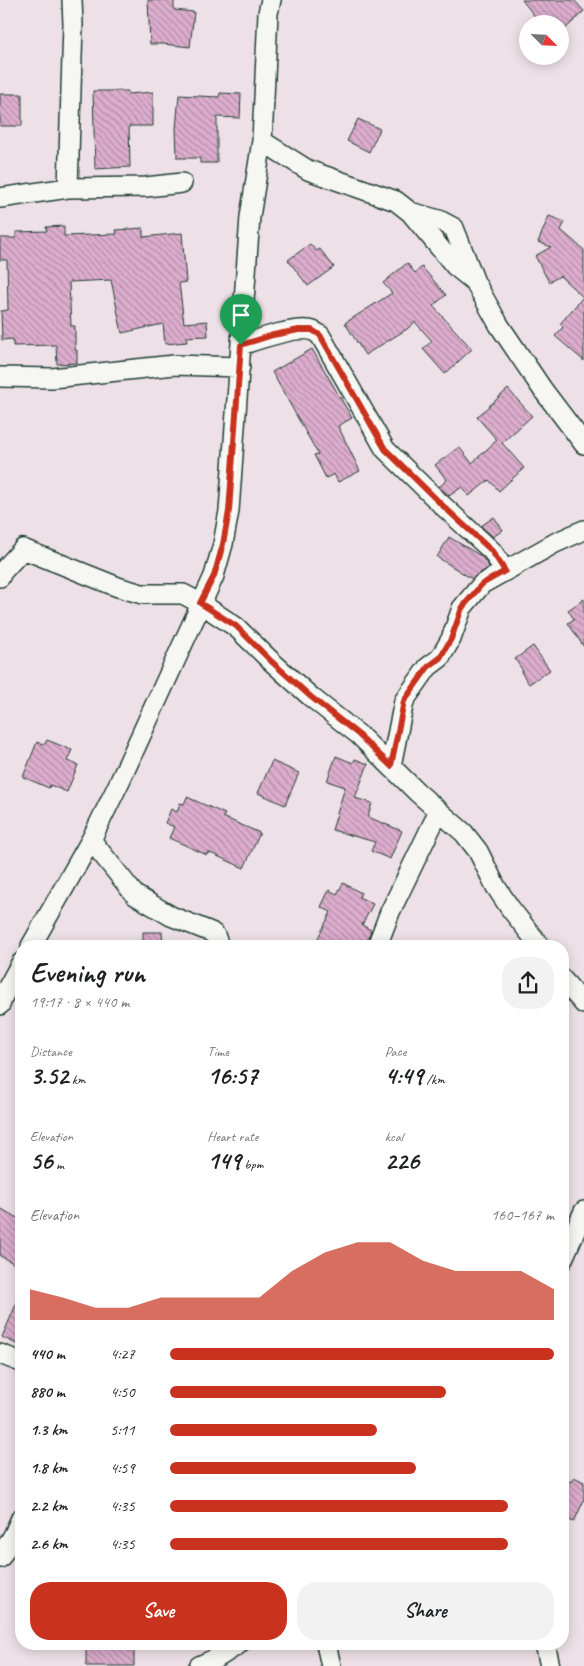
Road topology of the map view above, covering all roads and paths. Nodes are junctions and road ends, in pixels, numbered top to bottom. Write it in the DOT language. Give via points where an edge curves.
graph roads {
  1 [pos="72,0"];
  2 [pos="271,0"];
  3 [pos="262,141"];
  4 [pos="182,183"];
  5 [pos="68,188"];
  6 [pos="0,198"];
  7 [pos="241,345"];
  8 [pos="240,367"];
  9 [pos="0,377"];
  10 [pos="584,444"];
  11 [pos="584,530"];
  12 [pos="505,571"];
  13 [pos="0,577"];
  14 [pos="200,603"];
  15 [pos="391,766"];
  16 [pos="439,811"];
  17 [pos="91,840"];
  18 [pos="34,940"];
  19 [pos="217,940"];
  20 [pos="379,940"];
  21 [pos="536,940"];
  22 [pos="15,974"];
  23 [pos="569,988"];
  24 [pos="1,997"];
  25 [pos="584,1004"];
  26 [pos="584,1211"];
  27 [pos="569,1245"];
  28 [pos="0,1354"];
  29 [pos="15,1360"];
  30 [pos="15,1532"];
  31 [pos="0,1558"];
  32 [pos="230,1650"];
  33 [pos="327,1650"];
  34 [pos="546,1650"];
  35 [pos="199,1666"];
  36 [pos="331,1666"];
  37 [pos="550,1666"];
  1 -- 5 [label="street"];
  2 -- 3 [label="street"];
  3 -- 7 [label="street" via="250,217"];
  3 -- 10 [label="street" via="308,170 396,201 410,212 454,228 476,282 499,325"];
  4 -- 5 [label="street"];
  5 -- 6 [label="street"];
  7 -- 8 [label="street"];
  7 -- 12 [label="street" via="299,330 312,330 320,335 385,449 492,551"];
  8 -- 9 [label="street" via="174,365 52,378"];
  8 -- 14 [label="street" via="229,511 214,576"];
  11 -- 12 [label="street"];
  12 -- 15 [label="street" via="482,584 462,608 440,658 428,667 404,701"];
  13 -- 14 [label="street" via="22,549 118,587 142,594 182,594"];
  14 -- 15 [label="street" via="236,626 271,661"];
  14 -- 17 [label="street"];
  15 -- 16 [label="street"];
  16 -- 20 [label="street"];
  16 -- 21 [label="street" via="464,833 478,851 496,887"];
  17 -- 18 [label="street"];
  17 -- 19 [label="street" via="135,895 171,916 212,932"];
  22 -- 24 [label="street"];
  23 -- 25 [label="street"];
  26 -- 27 [label="street"];
  28 -- 29 [label="street"];
  30 -- 31 [label="street"];
  32 -- 35 [label="street"];
  33 -- 36 [label="street"];
  34 -- 37 [label="street"];
}
